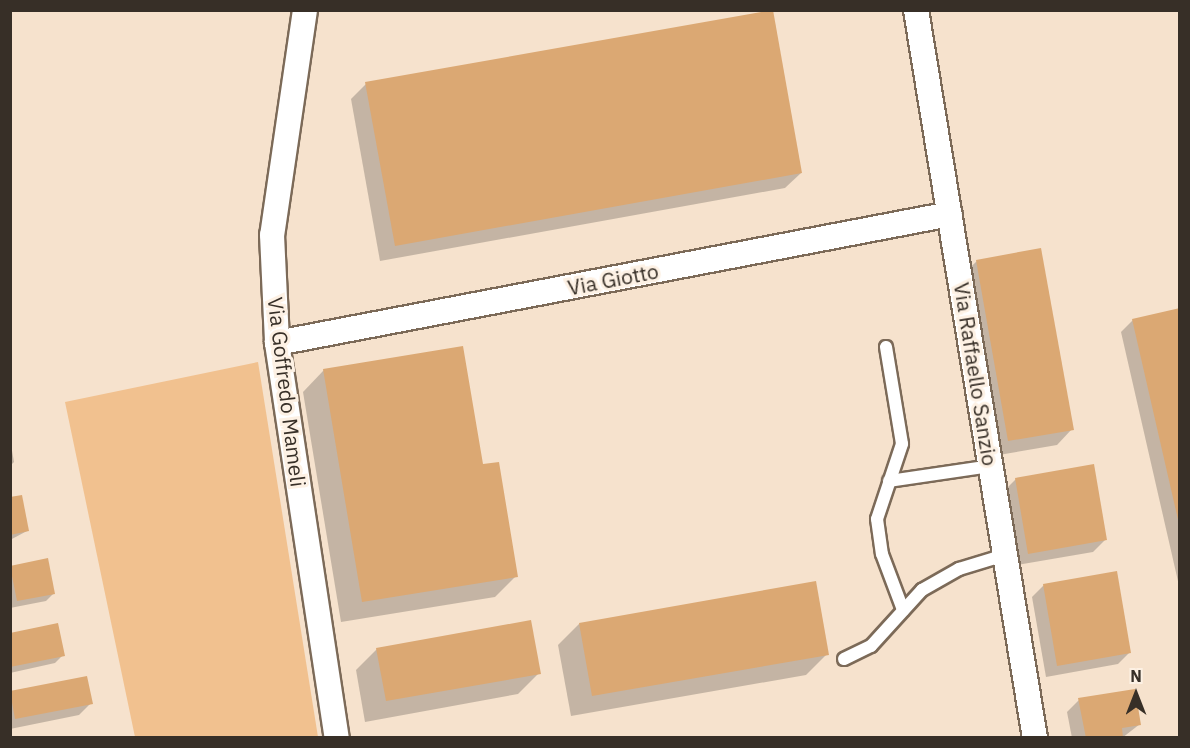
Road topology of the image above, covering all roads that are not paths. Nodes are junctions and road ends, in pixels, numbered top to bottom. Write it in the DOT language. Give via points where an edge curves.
graph roads {
  1 [pos="305,10"];
  2 [pos="916,10"];
  3 [pos="950,214"];
  4 [pos="277,344"];
  5 [pos="886,347"];
  6 [pos="991,466"];
  7 [pos="888,481"];
  8 [pos="1005,555"];
  9 [pos="903,610"];
  10 [pos="844,658"];
  11 [pos="337,738"];
  12 [pos="1035,738"];
  1 -- 4 [label="street, Via Goffredo Mameli" via="272,235"];
  2 -- 3 [label="street, Via Raffaello Sanzio"];
  3 -- 4 [label="street, Via Giotto"];
  3 -- 6 [label="street, Via Raffaello Sanzio"];
  4 -- 11 [label="street, Via Goffredo Mameli"];
  5 -- 7 [label="lane" via="902,444"];
  6 -- 7 [label="lane"];
  6 -- 8 [label="street, Via Raffaello Sanzio"];
  7 -- 9 [label="lane" via="877,519 882,554"];
  8 -- 9 [label="lane" via="959,569 922,590"];
  8 -- 12 [label="street, Via Raffaello Sanzio"];
  9 -- 10 [label="lane" via="870,646"];
}
